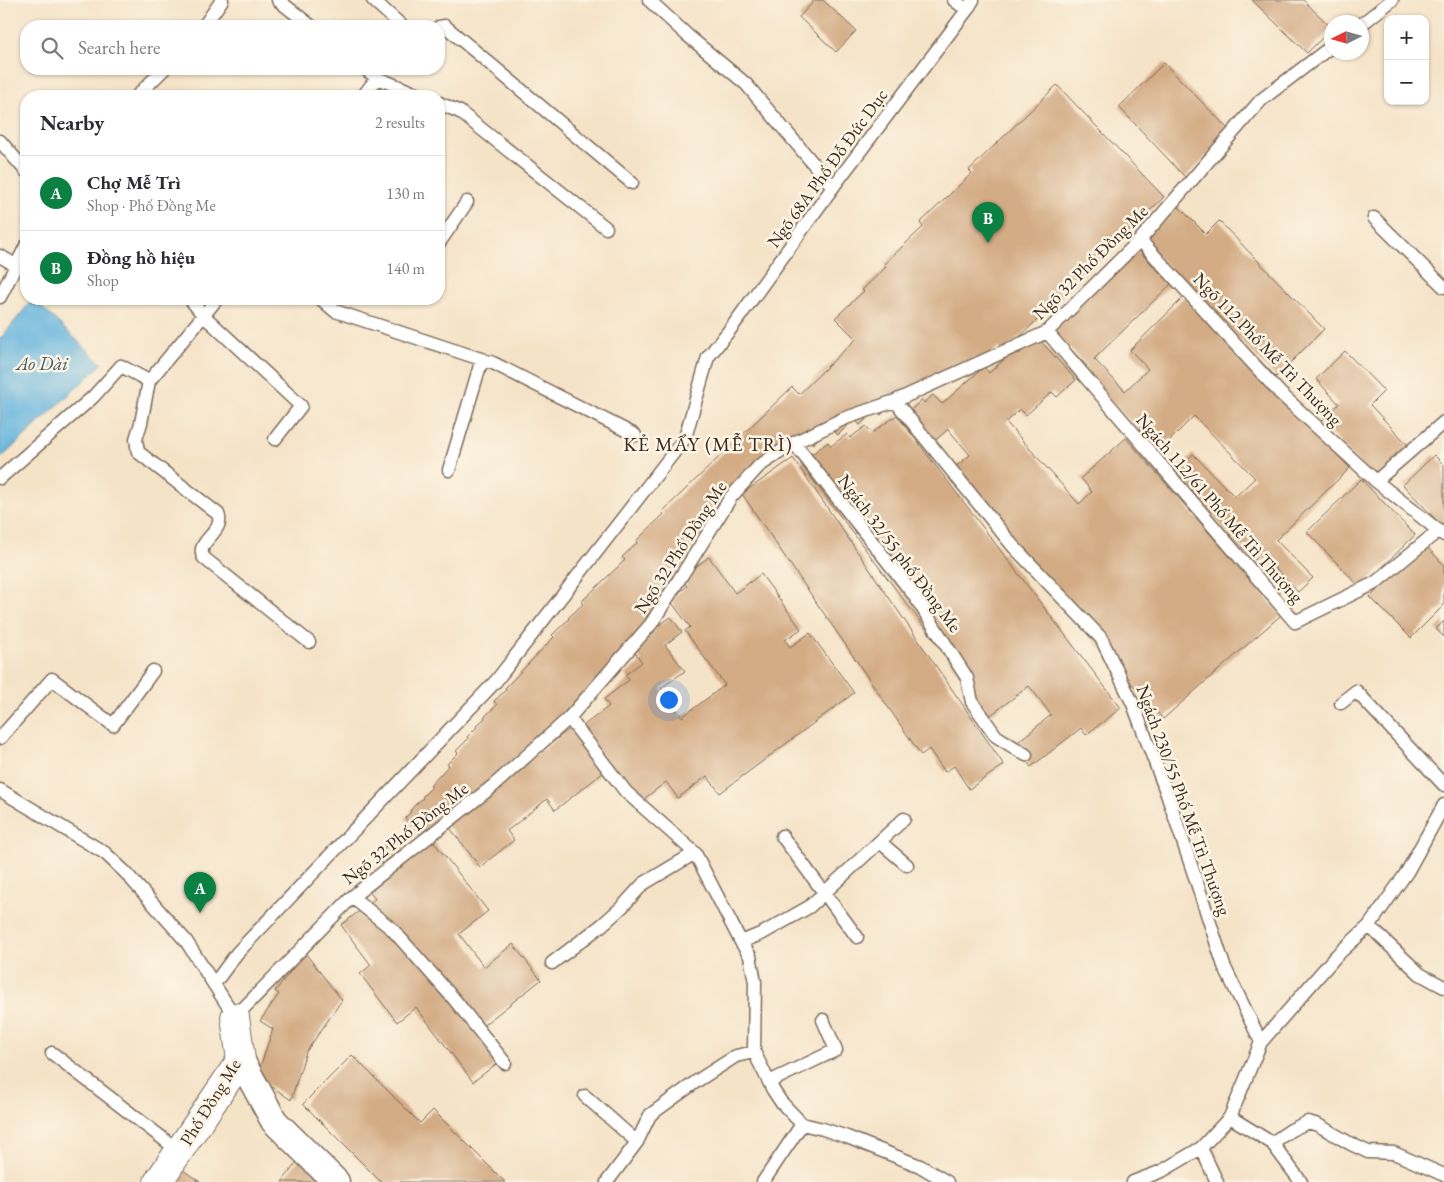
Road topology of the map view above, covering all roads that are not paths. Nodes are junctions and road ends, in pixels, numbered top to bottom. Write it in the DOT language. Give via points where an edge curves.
graph roads {
  1 [pos="222,0"];
  2 [pos="278,0"];
  3 [pos="373,0"];
  4 [pos="649,0"];
  5 [pos="954,0"];
  6 [pos="1392,0"];
  7 [pos="970,5"];
  8 [pos="1369,18"];
  9 [pos="208,20"];
  10 [pos="303,20"];
  11 [pos="395,20"];
  12 [pos="445,27"];
  13 [pos="1324,52"];
  14 [pos="158,75"];
  15 [pos="373,75"];
  16 [pos="377,78"];
  17 [pos="143,90"];
  18 [pos="368,90"];
  19 [pos="407,90"];
  20 [pos="445,106"];
  21 [pos="0,141"];
  22 [pos="20,164"];
  23 [pos="632,182"];
  24 [pos="833,187"];
  25 [pos="467,202"];
  26 [pos="1374,218"];
  27 [pos="606,228"];
  28 [pos="445,235"];
  29 [pos="1140,240"];
  30 [pos="0,256"];
  31 [pos="20,259"];
  32 [pos="17,266"];
  33 [pos="1444,287"];
  34 [pos="0,298"];
  35 [pos="195,305"];
  36 [pos="212,305"];
  37 [pos="328,305"];
  38 [pos="204,316"];
  39 [pos="1047,332"];
  40 [pos="482,359"];
  41 [pos="149,381"];
  42 [pos="895,401"];
  43 [pos="1444,422"];
  44 [pos="635,435"];
  45 [pos="276,440"];
  46 [pos="794,443"];
  47 [pos="449,470"];
  48 [pos="0,478"];
  49 [pos="1376,481"];
  50 [pos="1441,533"];
  51 [pos="308,642"];
  52 [pos="153,671"];
  53 [pos="1341,703"];
  54 [pos="569,718"];
  55 [pos="0,738"];
  56 [pos="1026,755"];
  57 [pos="1444,785"];
  58 [pos="2,795"];
  59 [pos="1444,804"];
  60 [pos="904,818"];
  61 [pos="782,836"];
  62 [pos="880,842"];
  63 [pos="696,853"];
  64 [pos="907,865"];
  65 [pos="824,893"];
  66 [pos="352,897"];
  67 [pos="1369,926"];
  68 [pos="857,937"];
  69 [pos="741,942"];
  70 [pos="552,963"];
  71 [pos="214,984"];
  72 [pos="1444,987"];
  73 [pos="235,1017"];
  74 [pos="823,1020"];
  75 [pos="1261,1042"];
  76 [pos="754,1052"];
  77 [pos="52,1053"];
  78 [pos="241,1060"];
  79 [pos="504,1063"];
  80 [pos="769,1082"];
  81 [pos="584,1096"];
  82 [pos="1230,1117"];
  83 [pos="802,1124"];
  84 [pos="637,1142"];
  85 [pos="1272,1142"];
  86 [pos="1201,1148"];
  87 [pos="178,1151"];
  88 [pos="1444,1175"];
  89 [pos="158,1182"];
  90 [pos="336,1182"];
  91 [pos="607,1182"];
  92 [pos="763,1182"];
  93 [pos="947,1182"];
  94 [pos="1133,1182"];
  95 [pos="1217,1182"];
  96 [pos="1301,1182"];
  1 -- 9 [label="lane"];
  2 -- 10 [label="lane"];
  3 -- 11 [label="lane"];
  4 -- 24 [label="lane" via="746,84"];
  5 -- 7 [label="lane"];
  6 -- 8 [label="lane"];
  7 -- 24 [label="lane, Ngõ 68A Phố Đỗ Đức Dục"];
  12 -- 23 [label="lane"];
  13 -- 29 [label="lane, Ngõ 32 Phố Đồng Me" via="1261,100"];
  14 -- 17 [label="lane"];
  15 -- 16 [label="lane"];
  16 -- 18 [label="lane"];
  16 -- 19 [label="lane"];
  20 -- 27 [label="lane" via="460,112"];
  21 -- 22 [label="lane"];
  24 -- 71 [label="lane, Ngõ 68A Phố Đỗ Đức Dục" via="708,357 685,438 496,682 236,953"];
  25 -- 28 [label="lane"];
  26 -- 33 [label="lane"];
  29 -- 39 [label="lane, Ngõ 32 Phố Đồng Me"];
  29 -- 49 [label="lane, Ngõ 112 Phố Mễ Trì Thượng" via="1280,393"];
  30 -- 32 [label="lane"];
  31 -- 32 [label="lane"];
  32 -- 34 [label="lane"];
  35 -- 38 [label="lane"];
  36 -- 38 [label="lane"];
  37 -- 40 [label="lane" via="335,311"];
  38 -- 41 [label="lane"];
  38 -- 45 [label="lane" via="301,406"];
  39 -- 42 [label="lane, Ngõ 32 Phố Đồng Me"];
  39 -- 50 [label="lane, Ngách 112/61 Phố Mễ Trì Thượng" via="1295,622 1374,583"];
  40 -- 44 [label="lane"];
  40 -- 47 [label="lane"];
  41 -- 48 [label="lane" via="121,366 93,397"];
  41 -- 51 [label="lane" via="136,439 138,452 218,514 218,526 201,548 204,558"];
  42 -- 46 [label="lane, Ngõ 32 Phố Đồng Me"];
  42 -- 75 [label="lane, Ngách 230/55 Phố Mễ Trì Thượng" via="1013,546 1101,638 1134,704 1224,966"];
  43 -- 49 [label="lane"];
  46 -- 54 [label="lane, Ngõ 32 Phố Đồng Me" via="759,466 731,497 651,624"];
  46 -- 56 [label="lane, Ngách 32/55 phố Đồng Me" via="914,595 967,678 972,702 996,736"];
  49 -- 50 [label="lane, Ngõ 112 Phố Mễ Trì Thượng"];
  52 -- 55 [label="lane" via="113,725 52,679"];
  53 -- 57 [label="lane" via="1356,691"];
  54 -- 63 [label="lane" via="626,792"];
  54 -- 66 [label="lane, Ngõ 32 Phố Đồng Me" via="493,786"];
  58 -- 71 [label="lane" via="105,853 186,941"];
  59 -- 67 [label="lane" via="1408,872"];
  60 -- 62 [label="lane"];
  61 -- 65 [label="lane"];
  62 -- 64 [label="lane"];
  62 -- 65 [label="lane"];
  63 -- 69 [label="lane"];
  63 -- 70 [label="lane" via="643,884 602,926"];
  65 -- 68 [label="lane"];
  65 -- 69 [label="lane" via="781,924"];
  66 -- 73 [label="lane, Ngõ 32 Phố Đồng Me"];
  66 -- 79 [label="lane" via="392,929 454,999"];
  67 -- 72 [label="lane" via="1420,974"];
  67 -- 75 [label="lane" via="1336,956"];
  69 -- 76 [label="lane" via="750,956 755,982"];
  71 -- 73 [label="lane"];
  73 -- 78 [label="street, Phố Đồng Me"];
  74 -- 80 [label="lane" via="836,1050"];
  75 -- 82 [label="lane"];
  76 -- 80 [label="lane"];
  76 -- 84 [label="lane" via="736,1056 650,1115"];
  77 -- 87 [label="lane"];
  78 -- 87 [label="street, Phố Đồng Me"];
  78 -- 90 [label="street" via="274,1121"];
  80 -- 83 [label="lane" via="781,1102"];
  81 -- 84 [label="lane"];
  82 -- 85 [label="lane"];
  82 -- 86 [label="lane"];
  83 -- 92 [label="lane"];
  83 -- 93 [label="lane" via="847,1137 920,1166"];
  84 -- 91 [label="lane"];
  85 -- 88 [label="lane" via="1308,1122 1368,1152 1394,1153"];
  85 -- 96 [label="lane"];
  86 -- 94 [label="lane" via="1162,1171"];
  86 -- 95 [label="lane"];
  87 -- 89 [label="street, Phố Đồng Me"];
}
